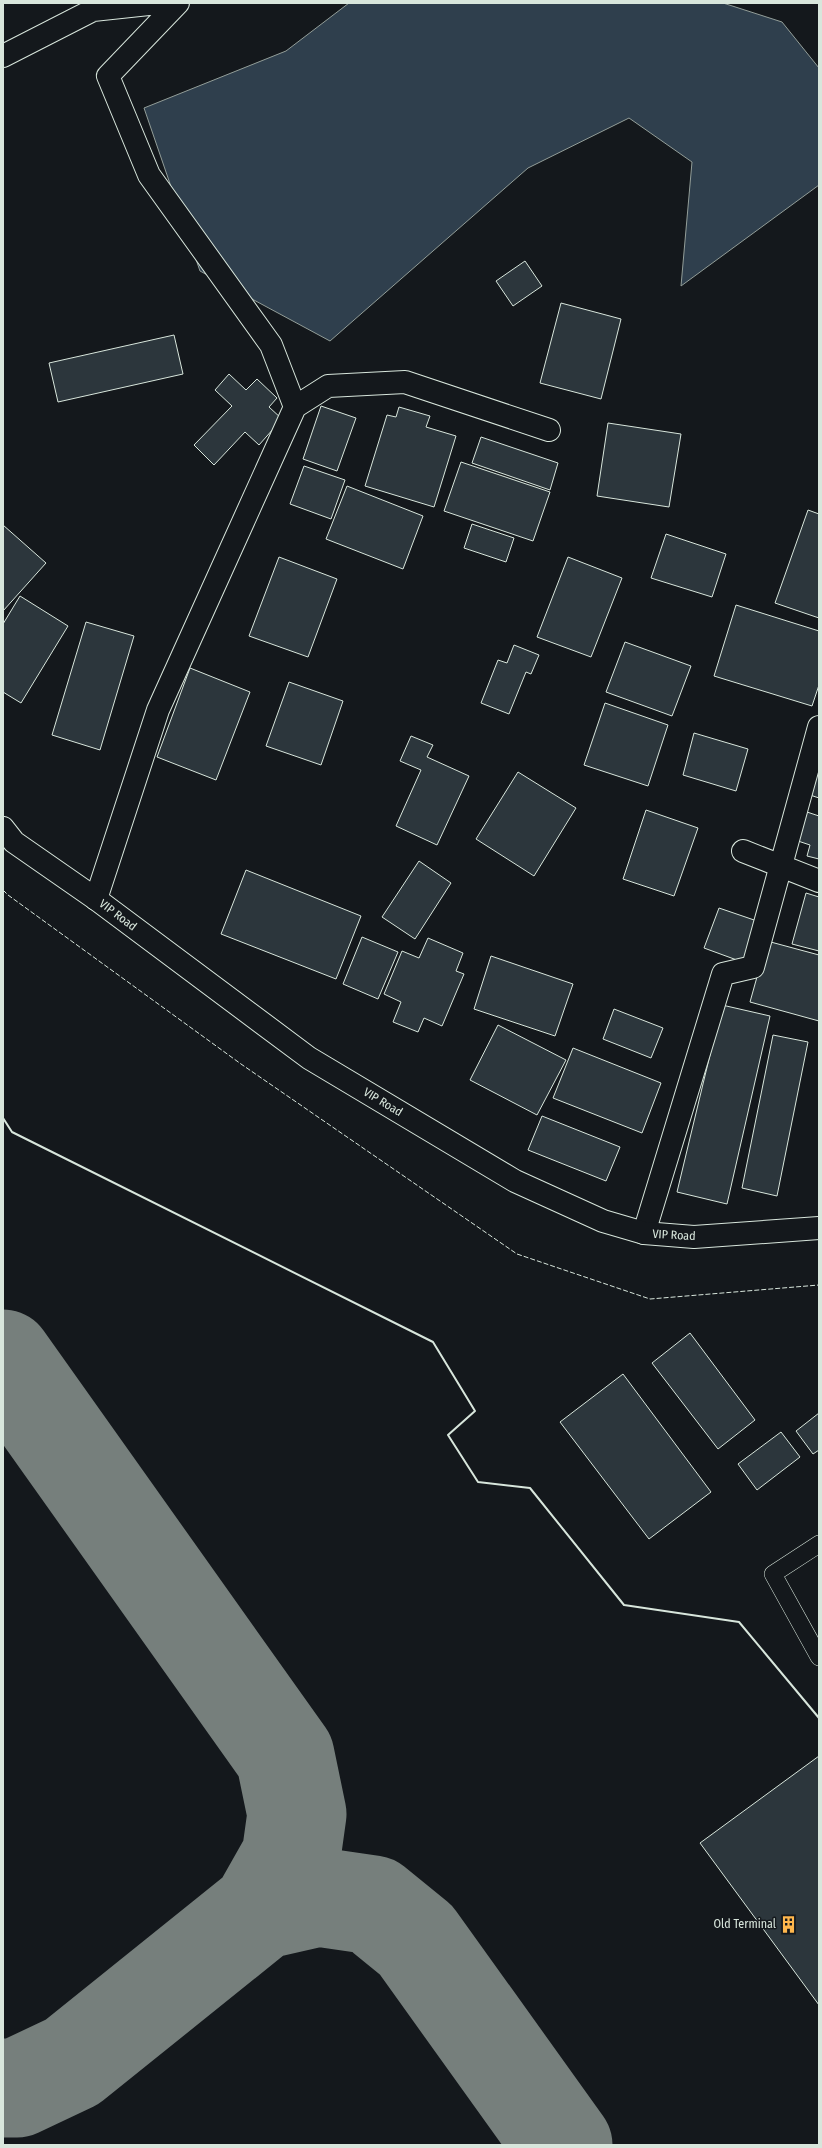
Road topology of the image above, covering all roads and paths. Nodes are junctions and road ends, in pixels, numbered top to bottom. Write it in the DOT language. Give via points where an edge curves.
graph roads {
  1 [pos="158,3"];
  2 [pos="178,3"];
  3 [pos="3,56"];
  4 [pos="295,407"];
  5 [pos="549,430"];
  6 [pos="819,728"];
  7 [pos="3,828"];
  8 [pos="743,851"];
  9 [pos="780,866"];
  10 [pos="819,881"];
  11 [pos="96,899"];
  12 [pos="819,1228"];
  13 [pos="644,1233"];
  14 [pos="819,1544"];
  15 [pos="819,1656"];
  1 -- 3 [label="main road" via="93,10"];
  2 -- 4 [label="main road" via="108,76 149,175 270,345"];
  4 -- 5 [label="main road" via="328,386 405,382"];
  4 -- 11 [label="main road" via="158,710"];
  6 -- 9 [label="main road"];
  7 -- 11 [label="main road, VIP Road" via="14,842"];
  8 -- 9 [label="main road"];
  9 -- 10 [label="main road"];
  9 -- 13 [label="main road" via="753,967 723,974"];
  11 -- 13 [label="main road, VIP Road" via="309,1058 515,1181 603,1221"];
  12 -- 13 [label="main road, VIP Road" via="694,1237"];
  14 -- 15 [label="lane" via="773,1574"];
}
